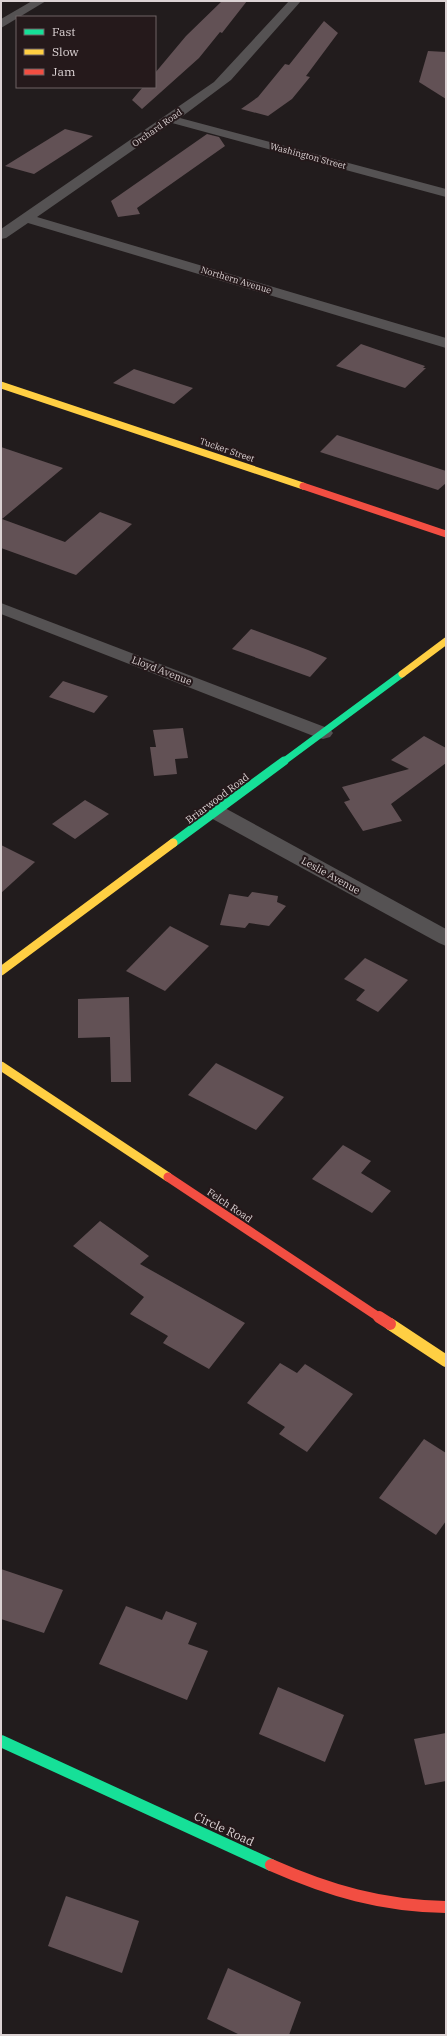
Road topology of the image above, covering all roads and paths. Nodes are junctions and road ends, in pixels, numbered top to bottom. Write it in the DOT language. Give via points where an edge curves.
graph roads {
  1 [pos="40,1"];
  2 [pos="295,1"];
  3 [pos="1,24"];
  4 [pos="170,119"];
  5 [pos="446,193"];
  6 [pos="26,218"];
  7 [pos="1,234"];
  8 [pos="446,343"];
  9 [pos="1,385"];
  10 [pos="446,534"];
  11 [pos="1,608"];
  12 [pos="446,641"];
  13 [pos="323,733"];
  14 [pos="216,812"];
  15 [pos="446,938"];
  16 [pos="1,971"];
  17 [pos="1,1066"];
  18 [pos="446,1361"];
  19 [pos="1,1741"];
  20 [pos="446,1907"];
  1 -- 3 [label="street"];
  2 -- 4 [label="street, Orchard Road" via="227,77"];
  4 -- 5 [label="street, Washington Street"];
  4 -- 6 [label="street, Orchard Road"];
  6 -- 7 [label="street, Orchard Road"];
  6 -- 8 [label="street, Northern Avenue"];
  9 -- 10 [label="street, Tucker Street"];
  11 -- 13 [label="street, Lloyd Avenue"];
  12 -- 13 [label="street, Briarwood Road"];
  13 -- 14 [label="street, Briarwood Road"];
  14 -- 15 [label="street, Leslie Avenue"];
  14 -- 16 [label="street, Briarwood Road"];
  17 -- 18 [label="street, Felch Road"];
  19 -- 20 [label="street, Circle Road" via="301,1878 376,1904 428,1909"];
}
